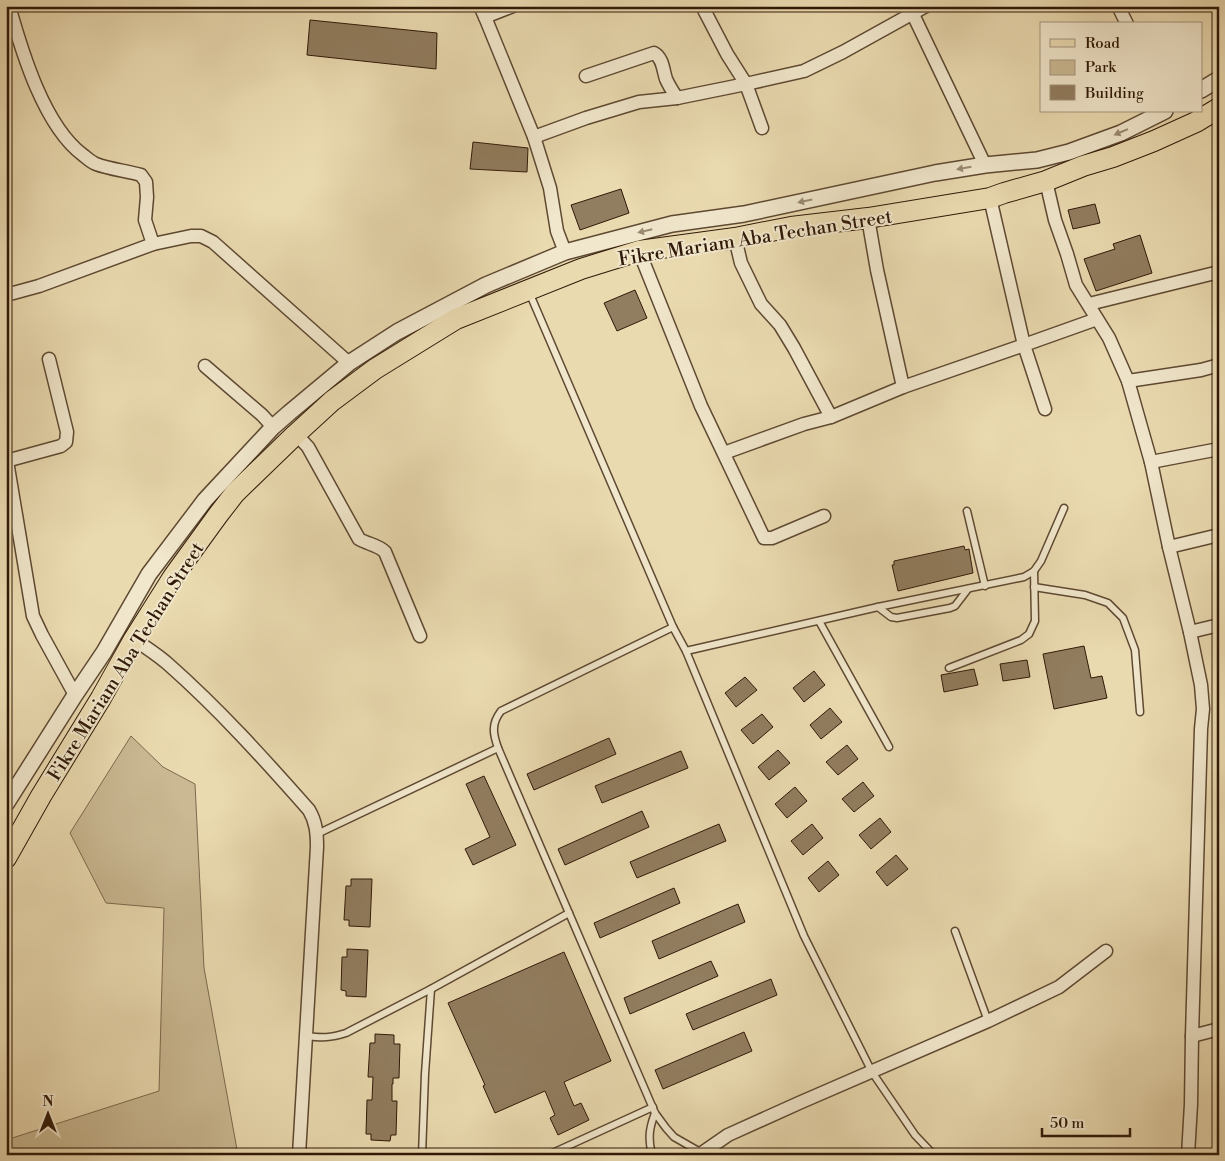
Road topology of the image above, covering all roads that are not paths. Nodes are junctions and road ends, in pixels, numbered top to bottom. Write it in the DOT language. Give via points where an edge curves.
graph roads {
  1 [pos="513,6"];
  2 [pos="702,6"];
  3 [pos="926,6"];
  4 [pos="1118,6"];
  5 [pos="911,10"];
  6 [pos="482,12"];
  7 [pos="9,14"];
  8 [pos="1126,22"];
  9 [pos="586,76"];
  10 [pos="1219,79"];
  11 [pos="746,84"];
  12 [pos="1202,89"];
  13 [pos="677,98"];
  14 [pos="1219,108"];
  15 [pos="1163,112"];
  16 [pos="762,128"];
  17 [pos="534,137"];
  18 [pos="985,165"];
  19 [pos="1046,181"];
  20 [pos="990,198"];
  21 [pos="868,218"];
  22 [pos="735,238"];
  23 [pos="153,244"];
  24 [pos="639,251"];
  25 [pos="565,252"];
  26 [pos="1219,272"];
  27 [pos="529,291"];
  28 [pos="6,295"];
  29 [pos="1088,304"];
  30 [pos="1097,319"];
  31 [pos="1024,345"];
  32 [pos="49,359"];
  33 [pos="348,363"];
  34 [pos="1219,365"];
  35 [pos="205,366"];
  36 [pos="1128,381"];
  37 [pos="903,387"];
  38 [pos="325,394"];
  39 [pos="1045,408"];
  40 [pos="831,417"];
  41 [pos="273,427"];
  42 [pos="296,434"];
  43 [pos="1219,450"];
  44 [pos="724,453"];
  45 [pos="6,461"];
  46 [pos="1151,462"];
  47 [pos="1064,508"];
  48 [pos="967,511"];
  49 [pos="824,516"];
  50 [pos="1219,535"];
  51 [pos="1169,547"];
  52 [pos="1034,571"];
  53 [pos="985,586"];
  54 [pos="1034,587"];
  55 [pos="968,589"];
  56 [pos="878,607"];
  57 [pos="819,621"];
  58 [pos="1219,625"];
  59 [pos="674,627"];
  60 [pos="1190,632"];
  61 [pos="420,636"];
  62 [pos="134,639"];
  63 [pos="686,652"];
  64 [pos="949,668"];
  65 [pos="75,695"];
  66 [pos="1140,712"];
  67 [pos="889,746"];
  68 [pos="498,748"];
  69 [pos="6,804"];
  70 [pos="317,834"];
  71 [pos="6,858"];
  72 [pos="569,913"];
  73 [pos="955,931"];
  74 [pos="1106,951"];
  75 [pos="431,989"];
  76 [pos="988,1021"];
  77 [pos="1219,1029"];
  78 [pos="306,1036"];
  79 [pos="1192,1036"];
  80 [pos="872,1072"];
  81 [pos="654,1110"];
  82 [pos="702,1154"];
  83 [pos="299,1155"];
  84 [pos="422,1155"];
  85 [pos="548,1155"];
  86 [pos="652,1155"];
  87 [pos="934,1155"];
  88 [pos="1188,1155"];
  1 -- 6 [label="street"];
  2 -- 11 [label="street"];
  3 -- 5 [label="street"];
  4 -- 8 [label="street"];
  5 -- 11 [label="street" via="843,52 804,71"];
  5 -- 18 [label="street"];
  6 -- 17 [label="street"];
  7 -- 23 [label="street" via="46,110 63,136 95,164 141,174 146,182 145,220"];
  9 -- 13 [label="street" via="654,54 661,60 666,80"];
  10 -- 12 [label="street"];
  11 -- 13 [label="street"];
  11 -- 16 [label="street"];
  13 -- 17 [label="street" via="639,102"];
  14 -- 19 [label="main road, Fikre Mariam Aba Techan Street" via="1154,141"];
  15 -- 18 [label="street, one-way" via="1121,133 1069,152 1037,160"];
  17 -- 25 [label="street"];
  18 -- 25 [label="street, one-way" via="744,214 672,224"];
  19 -- 20 [label="main road, Fikre Mariam Aba Techan Street"];
  19 -- 29 [label="street" via="1076,285"];
  20 -- 21 [label="main road, Fikre Mariam Aba Techan Street"];
  20 -- 31 [label="street"];
  21 -- 22 [label="main road, Fikre Mariam Aba Techan Street" via="791,227"];
  21 -- 37 [label="street"];
  22 -- 24 [label="main road, Fikre Mariam Aba Techan Street"];
  22 -- 40 [label="street" via="741,263 761,304 780,325"];
  23 -- 28 [label="street"];
  23 -- 33 [label="street" via="191,236 201,236 213,242"];
  24 -- 27 [label="main road, Fikre Mariam Aba Techan Street" via="581,269"];
  24 -- 44 [label="street" via="700,406"];
  25 -- 33 [label="street" via="486,285 397,332"];
  26 -- 29 [label="street"];
  27 -- 38 [label="main road, Fikre Mariam Aba Techan Street" via="456,320 375,369"];
  27 -- 59 [label="lane"];
  29 -- 30 [label="street"];
  30 -- 31 [label="street"];
  30 -- 36 [label="street"];
  31 -- 37 [label="street"];
  31 -- 39 [label="street"];
  32 -- 45 [label="street" via="67,432 66,442"];
  33 -- 38 [label="street"];
  34 -- 36 [label="street"];
  35 -- 41 [label="street"];
  36 -- 46 [label="street"];
  37 -- 40 [label="street"];
  38 -- 41 [label="street"];
  38 -- 42 [label="main road, Fikre Mariam Aba Techan Street"];
  40 -- 44 [label="street"];
  41 -- 65 [label="street" via="205,500 149,574"];
  42 -- 61 [label="street" via="308,447 359,539 385,552"];
  42 -- 62 [label="main road, Fikre Mariam Aba Techan Street" via="235,493 173,577"];
  43 -- 46 [label="street"];
  44 -- 49 [label="street" via="764,538 772,538"];
  45 -- 65 [label="street" via="33,616"];
  46 -- 51 [label="street"];
  47 -- 52 [label="lane"];
  48 -- 53 [label="lane"];
  50 -- 51 [label="street"];
  51 -- 60 [label="street"];
  52 -- 53 [label="lane" via="1024,577"];
  52 -- 54 [label="lane"];
  53 -- 55 [label="lane"];
  54 -- 64 [label="lane" via="1035,621 1029,634"];
  54 -- 66 [label="lane" via="1085,595 1108,603 1123,618 1135,650"];
  55 -- 56 [label="lane"];
  55 -- 56 [label="lane" via="950,608 897,618"];
  56 -- 57 [label="lane"];
  57 -- 63 [label="lane"];
  57 -- 67 [label="lane"];
  58 -- 60 [label="street"];
  59 -- 63 [label="lane"];
  59 -- 68 [label="lane" via="501,711 493,734"];
  60 -- 79 [label="street" via="1203,710"];
  62 -- 70 [label="street" via="167,663 252,745 309,810 315,820"];
  62 -- 71 [label="main road, Fikre Mariam Aba Techan Street"];
  63 -- 80 [label="lane" via="804,936"];
  65 -- 69 [label="street"];
  68 -- 70 [label="lane"];
  68 -- 72 [label="lane"];
  70 -- 78 [label="street"];
  72 -- 75 [label="lane"];
  72 -- 81 [label="lane"];
  73 -- 76 [label="lane"];
  74 -- 76 [label="street" via="1059,987"];
  75 -- 78 [label="lane" via="346,1033 325,1038"];
  75 -- 84 [label="lane"];
  76 -- 80 [label="street"];
  77 -- 79 [label="street"];
  78 -- 83 [label="street"];
  79 -- 88 [label="street"];
  80 -- 82 [label="street" via="728,1135"];
  80 -- 87 [label="lane" via="915,1135"];
  81 -- 82 [label="lane" via="674,1136"];
  81 -- 85 [label="lane"];
  81 -- 86 [label="lane" via="649,1136"];
}
